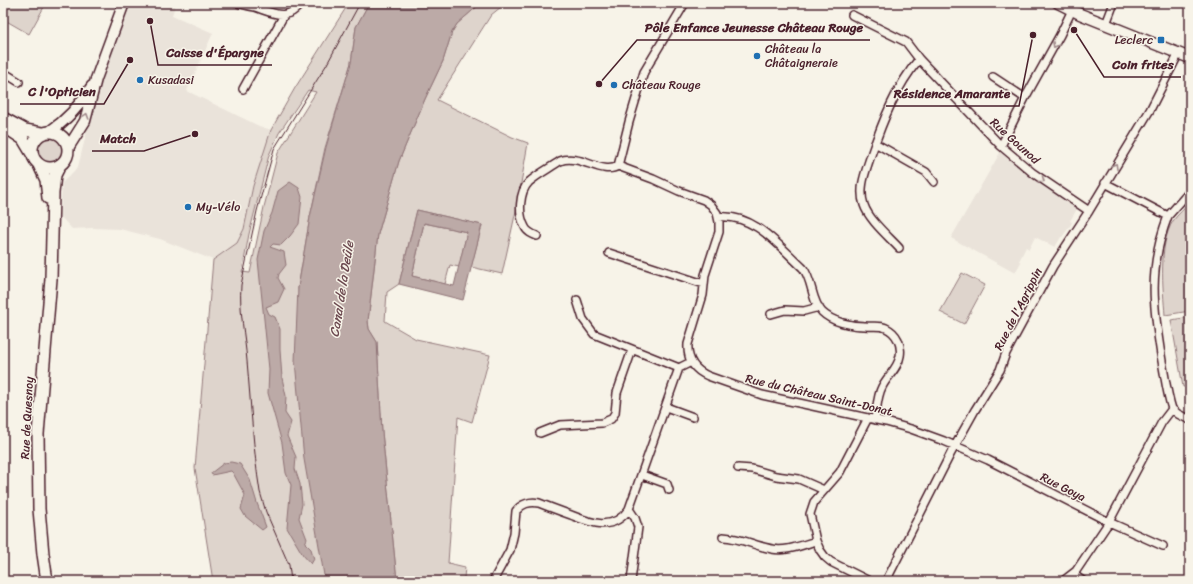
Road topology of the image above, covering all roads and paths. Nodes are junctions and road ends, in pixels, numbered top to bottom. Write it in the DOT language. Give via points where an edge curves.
graph roads {
  1 [pos="124,3"];
  2 [pos="237,3"];
  3 [pos="301,3"];
  4 [pos="685,3"];
  5 [pos="1058,3"];
  6 [pos="1114,3"];
  7 [pos="1072,10"];
  8 [pos="284,15"];
  9 [pos="852,15"];
  10 [pos="1106,24"];
  11 [pos="1179,53"];
  12 [pos="1190,58"];
  13 [pos="919,59"];
  14 [pos="3,72"];
  15 [pos="993,77"];
  16 [pos="96,80"];
  17 [pos="18,82"];
  18 [pos="243,89"];
  19 [pos="1026,98"];
  20 [pos="3,118"];
  21 [pos="3,126"];
  22 [pos="46,132"];
  23 [pos="875,143"];
  24 [pos="1001,146"];
  25 [pos="68,148"];
  26 [pos="32,154"];
  27 [pos="39,165"];
  28 [pos="60,165"];
  29 [pos="618,166"];
  30 [pos="934,182"];
  31 [pos="1105,183"];
  32 [pos="1190,191"];
  33 [pos="1089,212"];
  34 [pos="1168,216"];
  35 [pos="718,218"];
  36 [pos="537,236"];
  37 [pos="899,248"];
  38 [pos="609,253"];
  39 [pos="52,257"];
  40 [pos="704,284"];
  41 [pos="575,302"];
  42 [pos="819,307"];
  43 [pos="771,314"];
  44 [pos="632,350"];
  45 [pos="691,362"];
  46 [pos="679,368"];
  47 [pos="666,407"];
  48 [pos="1172,409"];
  49 [pos="693,417"];
  50 [pos="868,418"];
  51 [pos="875,420"];
  52 [pos="1190,420"];
  53 [pos="540,433"];
  54 [pos="955,446"];
  55 [pos="738,468"];
  56 [pos="642,475"];
  57 [pos="669,490"];
  58 [pos="824,490"];
  59 [pos="629,509"];
  60 [pos="1109,522"];
  61 [pos="723,537"];
  62 [pos="816,541"];
  63 [pos="1163,546"];
  64 [pos="1073,574"];
  65 [pos="47,581"];
  66 [pos="492,581"];
  67 [pos="631,581"];
  68 [pos="869,581"];
  69 [pos="886,581"];
  70 [pos="1063,581"];
  71 [pos="1083,581"];
  1 -- 16 [label="street"];
  2 -- 8 [label="street"];
  3 -- 8 [label="street" via="293,12"];
  4 -- 29 [label="street" via="644,72"];
  5 -- 7 [label="street"];
  6 -- 10 [label="street"];
  7 -- 10 [label="street"];
  7 -- 19 [label="street, one-way"];
  8 -- 18 [label="street"];
  9 -- 13 [label="street, Rue Gounod" via="902,40"];
  10 -- 11 [label="street"];
  11 -- 12 [label="street"];
  31 -- 11 [label="street, Rue de l'Agrippin, one-way" via="1150,110"];
  13 -- 23 [label="street" via="898,90"];
  13 -- 24 [label="street, Rue Gounod"];
  14 -- 17 [label="street"];
  15 -- 19 [label="street"];
  16 -- 22 [label="street" via="74,110 62,122"];
  25 -- 16 [label="street, one-way" via="85,122"];
  19 -- 24 [label="street"];
  20 -- 22 [label="main road" via="25,130"];
  21 -- 26 [label="main road" via="23,139"];
  22 -- 25 [label="main road" via="57,133 63,137"];
  22 -- 26 [label="main road" via="33,142"];
  23 -- 30 [label="street" via="926,172"];
  23 -- 37 [label="street" via="863,180 863,201 872,218"];
  24 -- 33 [label="street, Rue Gounod, one-way" via="1032,173"];
  25 -- 28 [label="main road" via="66,158"];
  26 -- 27 [label="main road"];
  27 -- 28 [label="main road" via="50,168"];
  27 -- 39 [label="main road, Rue de Quesnoy" via="46,183"];
  28 -- 39 [label="main road, Rue de Quesnoy" via="53,188"];
  29 -- 35 [label="street" via="704,200 711,205"];
  29 -- 36 [label="street" via="609,170 569,158 560,161 528,183 523,194 520,214 524,227 529,233"];
  31 -- 33 [label="street, Rue de l'Agrippin"];
  31 -- 34 [label="street"];
  32 -- 34 [label="street"];
  33 -- 54 [label="street, Rue de l'Agrippin" via="1053,266 1006,353 1000,370"];
  34 -- 48 [label="street" via="1157,251 1154,290 1155,317"];
  35 -- 40 [label="street" via="719,232"];
  35 -- 42 [label="street" via="733,217 744,220 754,224 769,236 807,274"];
  38 -- 40 [label="street"];
  39 -- 65 [label="main road, Rue de Quesnoy" via="38,434 38,509"];
  40 -- 45 [label="street" via="688,344"];
  41 -- 44 [label="street" via="594,334"];
  42 -- 43 [label="street" via="804,312 785,310"];
  42 -- 51 [label="street" via="826,315 838,321 886,328 898,341 899,361 880,391"];
  44 -- 46 [label="street"];
  44 -- 53 [label="street" via="616,398 615,413 611,419 602,423 560,425"];
  45 -- 46 [label="street"];
  45 -- 50 [label="street, Rue du Château Saint-Donat" via="703,374 748,391"];
  46 -- 47 [label="street"];
  47 -- 49 [label="street"];
  47 -- 56 [label="street"];
  48 -- 52 [label="street"];
  48 -- 60 [label="street" via="1150,443"];
  50 -- 51 [label="street, Rue du Château Saint-Donat"];
  50 -- 58 [label="street" via="840,472"];
  51 -- 54 [label="street, Rue du Château Saint-Donat" via="911,429"];
  54 -- 60 [label="street, Rue Goya" via="988,460"];
  54 -- 69 [label="street, Rue de l'Agrippin"];
  55 -- 58 [label="street" via="799,479"];
  56 -- 57 [label="street" via="667,484"];
  56 -- 59 [label="street"];
  58 -- 62 [label="street" via="811,508"];
  59 -- 66 [label="street" via="618,520 599,524 539,503 524,504 516,511 510,550"];
  59 -- 67 [label="street" via="638,526"];
  60 -- 63 [label="street, Rue Goya"];
  60 -- 64 [label="street"];
  61 -- 62 [label="street" via="744,540 776,550"];
  62 -- 68 [label="street" via="822,554 831,562"];
  64 -- 70 [label="street"];
  64 -- 71 [label="street"];
}
